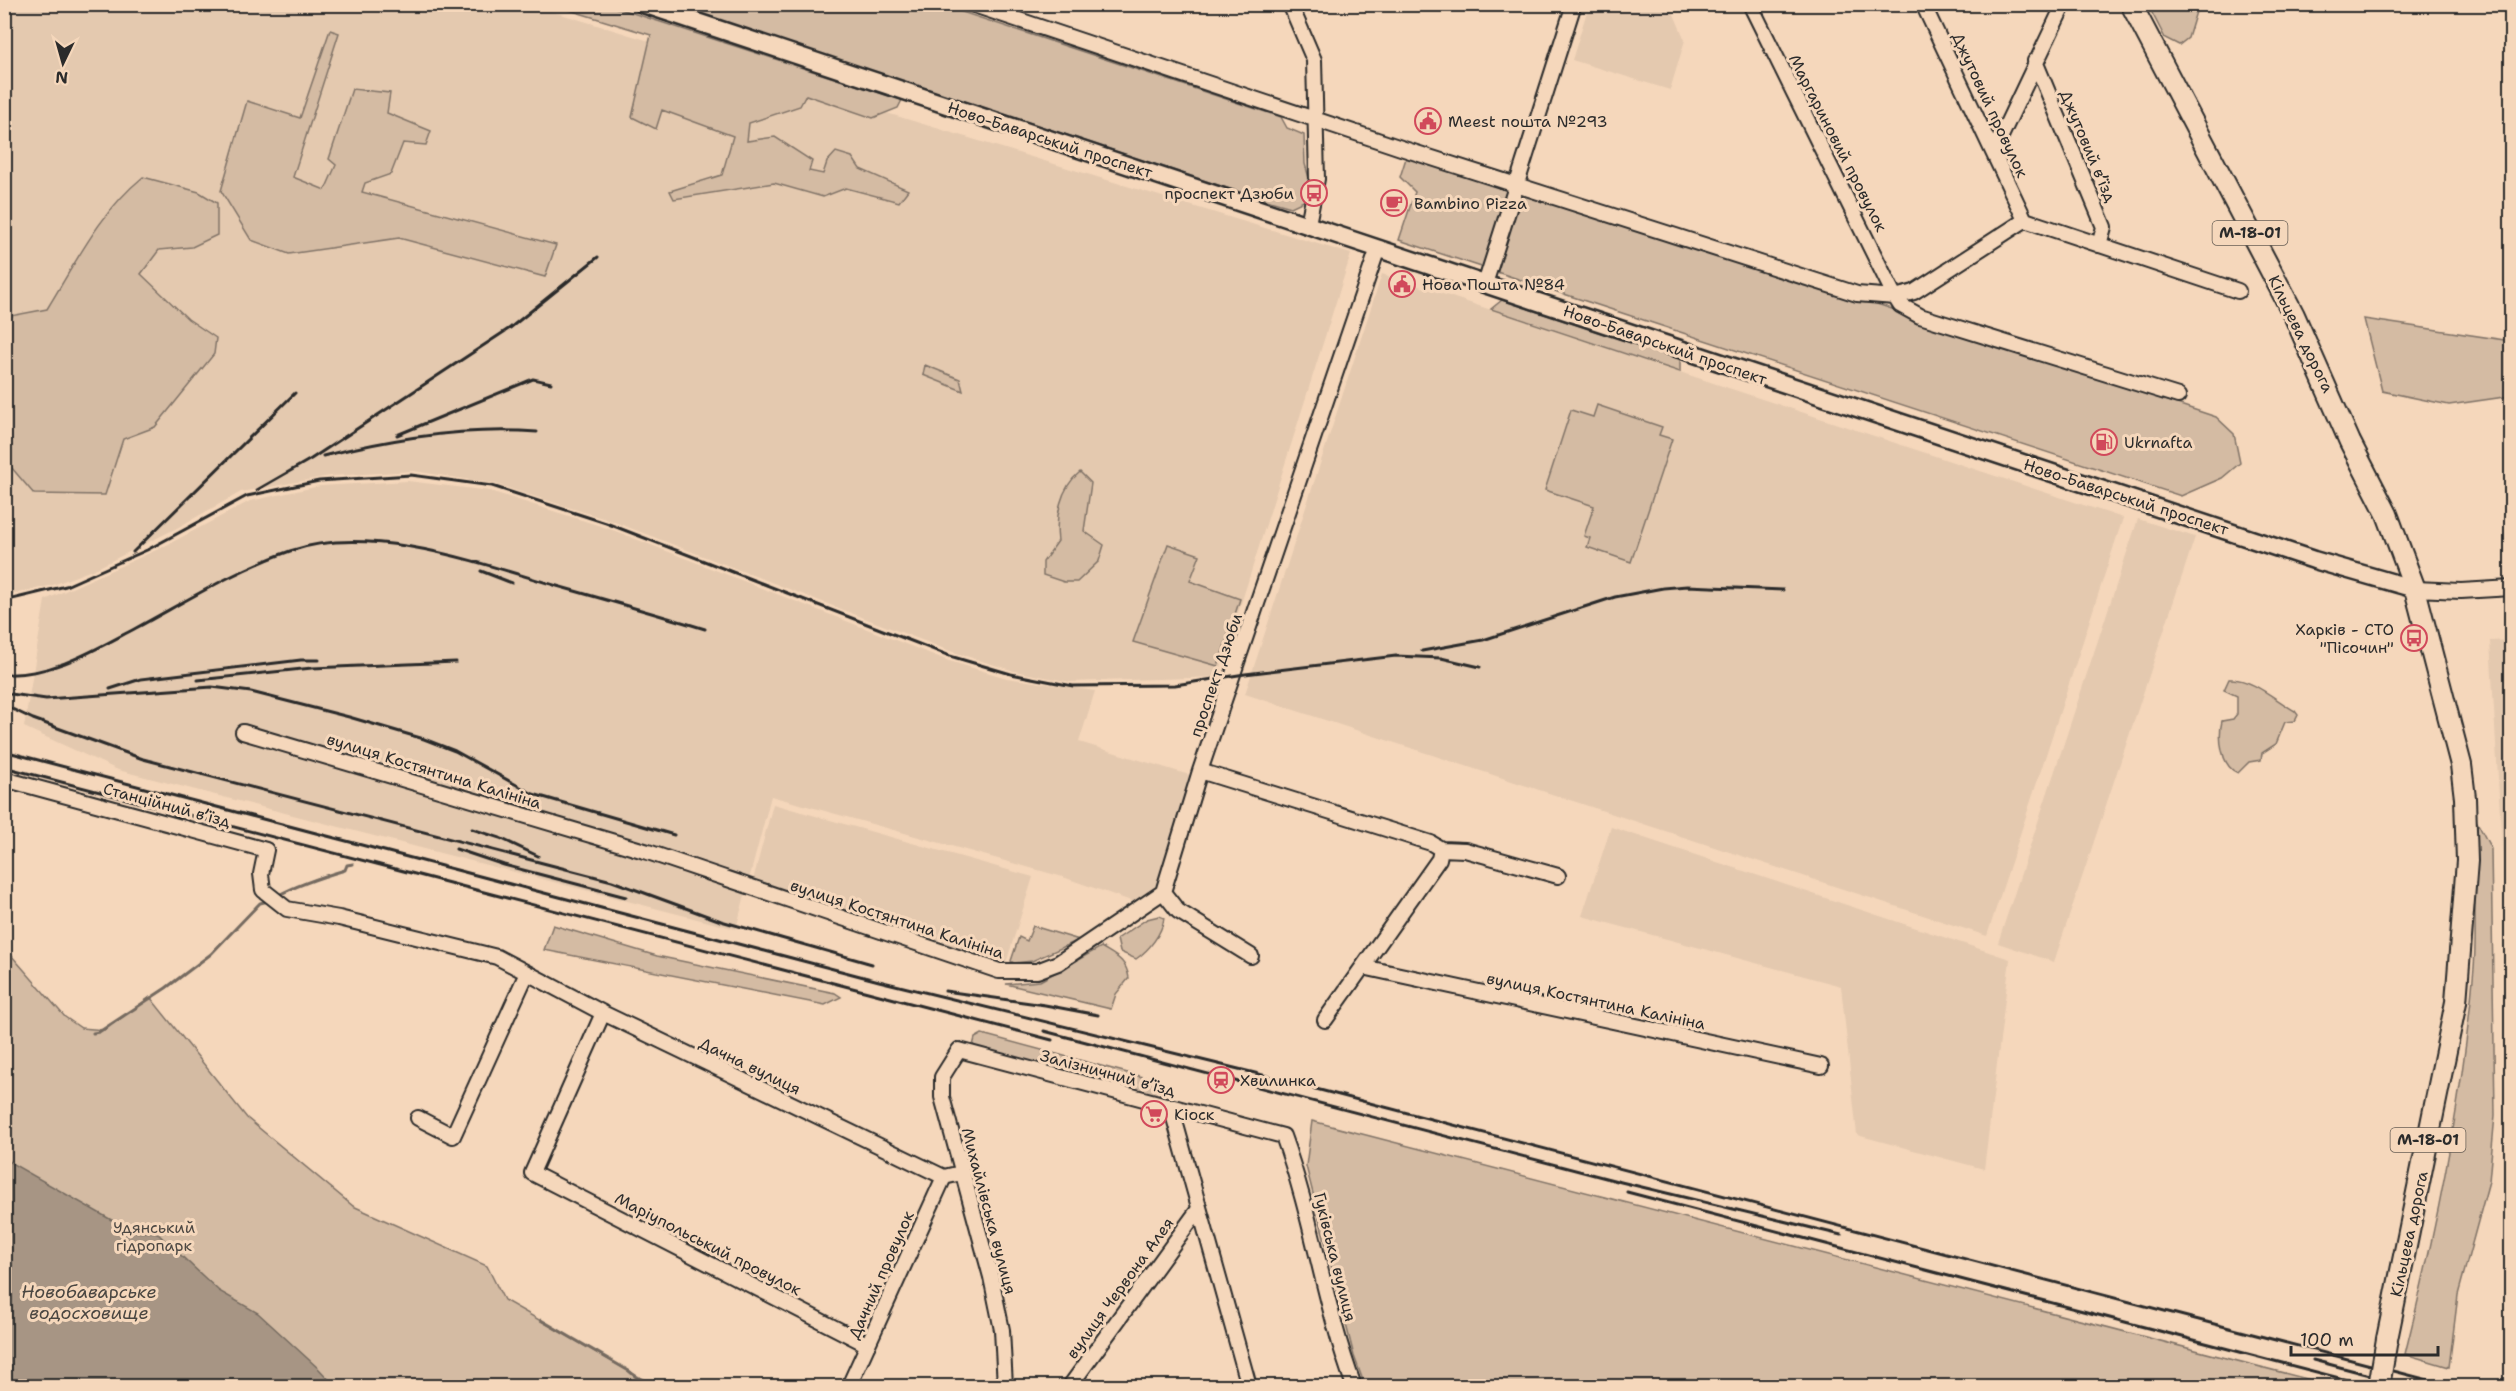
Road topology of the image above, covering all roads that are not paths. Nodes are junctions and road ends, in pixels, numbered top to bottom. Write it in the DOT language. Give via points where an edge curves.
graph roads {
  1 [pos="643,4"];
  2 [pos="971,4"];
  3 [pos="1290,4"];
  4 [pos="1574,4"];
  5 [pos="1750,4"];
  6 [pos="1923,4"];
  7 [pos="2064,4"];
  8 [pos="2131,4"];
  9 [pos="2035,62"];
  10 [pos="1317,119"];
  11 [pos="1994,151"];
  12 [pos="1516,184"];
  13 [pos="2025,220"];
  14 [pos="1308,224"];
  15 [pos="2099,245"];
  16 [pos="1378,248"];
  17 [pos="1485,284"];
  18 [pos="2238,291"];
  19 [pos="1895,297"];
  20 [pos="2178,396"];
  21 [pos="2511,588"];
  22 [pos="2415,589"];
  23 [pos="243,732"];
  24 [pos="1200,771"];
  25 [pos="4,779"];
  26 [pos="1441,849"];
  27 [pos="1558,876"];
  28 [pos="1163,892"];
  29 [pos="270,898"];
  30 [pos="1251,957"];
  31 [pos="1363,968"];
  32 [pos="527,973"];
  33 [pos="603,1013"];
  34 [pos="1325,1020"];
  35 [pos="959,1050"];
  36 [pos="1821,1066"];
  37 [pos="1171,1107"];
  38 [pos="418,1118"];
  39 [pos="1283,1136"];
  40 [pos="961,1173"];
  41 [pos="944,1177"];
  42 [pos="1198,1210"];
  43 [pos="868,1345"];
  44 [pos="849,1386"];
  45 [pos="1005,1386"];
  46 [pos="1070,1386"];
  47 [pos="1249,1386"];
  48 [pos="1354,1386"];
  49 [pos="2379,1386"];
  1 -- 14 [label="main road, Ново-Баварський проспект"];
  2 -- 10 [label="street"];
  3 -- 10 [label="street" via="1311,50"];
  4 -- 12 [label="street"];
  5 -- 19 [label="street, Маргариновий провулок"];
  6 -- 11 [label="street, Джутовий провулок"];
  7 -- 9 [label="street"];
  8 -- 22 [label="highway, Кільцева дорога / М-18-01" via="2294,315 2350,442 2387,514"];
  9 -- 11 [label="street"];
  9 -- 15 [label="street, Джутовий в’їзд" via="2104,227"];
  10 -- 12 [label="street"];
  10 -- 14 [label="street" via="1317,179"];
  11 -- 13 [label="street, Джутовий провулок"];
  12 -- 17 [label="street"];
  12 -- 19 [label="street" via="1857,294"];
  13 -- 15 [label="street"];
  13 -- 19 [label="street" via="1914,292"];
  14 -- 16 [label="main road, Ново-Баварський проспект"];
  15 -- 18 [label="street"];
  16 -- 17 [label="main road, Ново-Баварський проспект"];
  16 -- 24 [label="street, проспект Дзюби"];
  17 -- 22 [label="main road, Ново-Баварський проспект" via="2314,560"];
  19 -- 20 [label="street" via="1900,305 1920,316"];
  21 -- 22 [label="street"];
  22 -- 49 [label="highway, Кільцева дорога / М-18-01, bridge" via="2453,729 2465,798 2467,861 2456,1002"];
  23 -- 28 [label="street, вулиця Костянтина Калініна" via="648,852 999,972 1037,971 1058,963"];
  24 -- 26 [label="street"];
  24 -- 28 [label="street"];
  25 -- 29 [label="street, Станційний в’їзд" via="266,850 261,874"];
  26 -- 27 [label="street" via="1465,850"];
  26 -- 31 [label="street" via="1439,859"];
  28 -- 30 [label="street" via="1178,911"];
  29 -- 32 [label="street, Дачна вулиця" via="287,909 496,957"];
  31 -- 34 [label="street"];
  31 -- 36 [label="street, вулиця Костянтина Калініна"];
  32 -- 33 [label="street, Дачна вулиця"];
  32 -- 38 [label="street" via="453,1136"];
  33 -- 41 [label="street, Дачна вулиця"];
  33 -- 43 [label="street, Маріупольський провулок" via="532,1173"];
  35 -- 37 [label="street, Залізничний в’їзд"];
  35 -- 40 [label="street, Михайлівська вулиця" via="942,1077 942,1097"];
  37 -- 39 [label="street, Залізничний в’їзд"];
  37 -- 42 [label="street, вулиця Червона Алея"];
  39 -- 48 [label="street, Гуківська вулиця" via="1299,1181 1342,1354"];
  40 -- 41 [label="street"];
  40 -- 45 [label="street, Михайлівська вулиця" via="1000,1319"];
  41 -- 43 [label="street, Дачний провулок"];
  42 -- 46 [label="street, вулиця Червона Алея"];
  42 -- 47 [label="street, вулиця Червона Алея"];
  43 -- 44 [label="street, Дачний провулок"];
}
